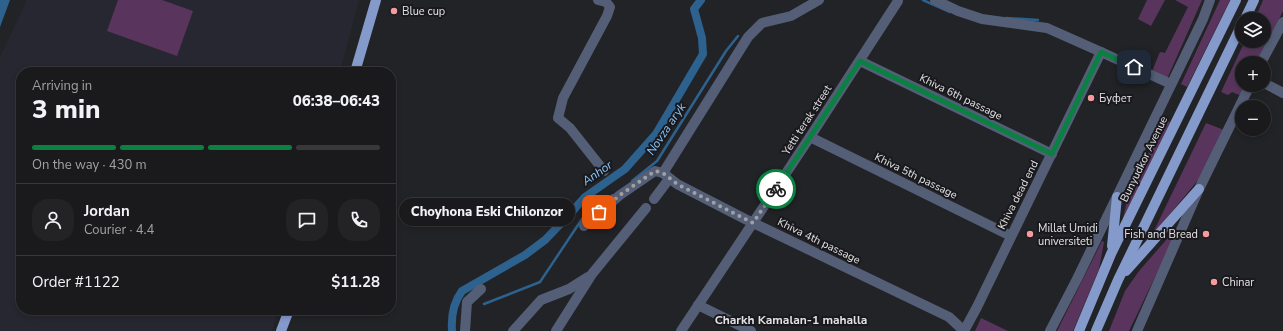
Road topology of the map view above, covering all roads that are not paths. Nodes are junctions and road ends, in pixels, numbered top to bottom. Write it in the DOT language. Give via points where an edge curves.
graph roads {
  1 [pos="376,0"];
  2 [pos="598,0"];
  3 [pos="819,0"];
  4 [pos="935,0"];
  5 [pos="1210,0"];
  6 [pos="1236,0"];
  7 [pos="1254,0"];
  8 [pos="898,2"];
  9 [pos="1248,12"];
  10 [pos="1283,22"];
  11 [pos="1235,38"];
  12 [pos="1101,52"];
  13 [pos="1265,56"];
  14 [pos="860,61"];
  15 [pos="356,67"];
  16 [pos="1171,84"];
  17 [pos="1271,87"];
  18 [pos="1247,92"];
  19 [pos="1283,93"];
  20 [pos="810,137"];
  21 [pos="1052,154"];
  22 [pos="604,171"];
  23 [pos="666,176"];
  24 [pos="1199,189"];
  25 [pos="1117,197"];
  26 [pos="654,199"];
  27 [pos="646,208"];
  28 [pos="753,223"];
  29 [pos="584,226"];
  30 [pos="1011,236"];
  31 [pos="1111,254"];
  32 [pos="592,274"];
  33 [pos="1118,280"];
  34 [pos="481,289"];
  35 [pos="698,305"];
  36 [pos="287,315"];
  37 [pos="281,331"];
  38 [pos="465,331"];
  39 [pos="513,331"];
  40 [pos="556,331"];
  41 [pos="681,331"];
  42 [pos="751,331"];
  43 [pos="964,331"];
  44 [pos="1050,331"];
  45 [pos="1079,331"];
  46 [pos="1096,331"];
  47 [pos="1137,331"];
  1 -- 15 [label="main road"];
  2 -- 22 [label="street" via="606,2 610,7 607,16 563,98 558,118 570,128"];
  3 -- 23 [label="street" via="791,16 762,23 748,37"];
  4 -- 12 [label="street" via="970,15 1047,28"];
  5 -- 16 [label="street"];
  6 -- 31 [label="main road, Bunyudkor Avenue"];
  7 -- 9 [label="main road"];
  8 -- 14 [label="street, Yetti terak street"];
  10 -- 13 [label="street"];
  11 -- 33 [label="main road"];
  12 -- 16 [label="street"];
  12 -- 21 [label="street, Khiva dead end"];
  14 -- 20 [label="street, Yetti terak street"];
  14 -- 21 [label="street, Khiva 6th passage"];
  16 -- 25 [label="street"];
  17 -- 19 [label="street"];
  18 -- 24 [label="street"];
  20 -- 28 [label="street, Yetti terak street"];
  20 -- 30 [label="street, Khiva 5th passage"];
  21 -- 30 [label="street, Khiva dead end"];
  23 -- 26 [label="street"];
  23 -- 28 [label="street, Khiva 4th passage"];
  23 -- 29 [label="street" via="655,171 620,194"];
  24 -- 33 [label="main road"];
  24 -- 47 [label="street"];
  25 -- 31 [label="main road"];
  25 -- 44 [label="street"];
  27 -- 32 [label="street"];
  28 -- 35 [label="street, Yetti terak street"];
  28 -- 43 [label="street, Khiva 4th passage" via="949,317"];
  30 -- 43 [label="street, Khiva dead end"];
  31 -- 45 [label="main road, Bunyudkor Avenue"];
  32 -- 39 [label="street" via="569,289 541,300"];
  32 -- 40 [label="street"];
  33 -- 46 [label="main road"];
  34 -- 38 [label="street" via="467,302"];
  35 -- 41 [label="street, Yetti terak street"];
  35 -- 42 [label="street"];
  36 -- 37 [label="main road"];
}
